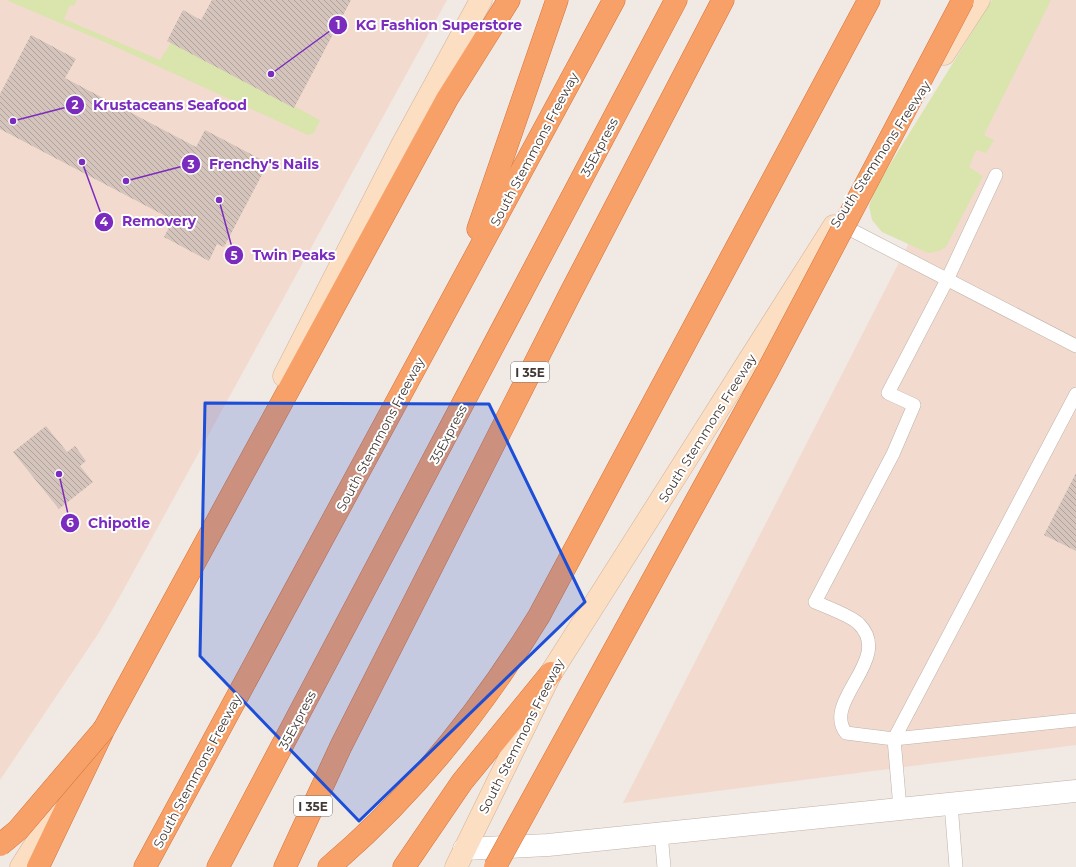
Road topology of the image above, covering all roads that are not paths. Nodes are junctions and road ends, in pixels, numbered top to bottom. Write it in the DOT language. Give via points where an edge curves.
graph roads {
  1 [pos="481,0"];
  2 [pos="509,0"];
  3 [pos="557,0"];
  4 [pos="614,0"];
  5 [pos="676,0"];
  6 [pos="723,0"];
  7 [pos="869,0"];
  8 [pos="963,0"];
  9 [pos="979,0"];
  10 [pos="996,175"];
  11 [pos="836,222"];
  12 [pos="947,280"];
  13 [pos="458,289"];
  14 [pos="1076,346"];
  15 [pos="1076,394"];
  16 [pos="550,673"];
  17 [pos="1076,720"];
  18 [pos="104,729"];
  19 [pos="894,739"];
  20 [pos="1076,790"];
  21 [pos="951,804"];
  22 [pos="900,808"];
  23 [pos="661,833"];
  24 [pos="0,845"];
  25 [pos="460,858"];
  26 [pos="21,867"];
  27 [pos="38,867"];
  28 [pos="145,867"];
  29 [pos="218,867"];
  30 [pos="285,867"];
  31 [pos="329,867"];
  32 [pos="404,867"];
  33 [pos="495,867"];
  34 [pos="664,867"];
  35 [pos="956,867"];
  1 -- 26 [label="main road" via="398,152 82,772"];
  2 -- 18 [label="highway" via="447,99"];
  3 -- 13 [label="highway"];
  4 -- 13 [label="highway, South Stemmons Freeway"];
  5 -- 29 [label="highway, 35Express"];
  6 -- 30 [label="highway, I 35E" via="341,746"];
  7 -- 31 [label="highway" via="539,616 512,660 429,769 389,812"];
  8 -- 33 [label="highway, bridge" via="768,370"];
  9 -- 11 [label="main road, South Stemmons Freeway"];
  10 -- 12 [label="lane"];
  11 -- 12 [label="lane"];
  11 -- 16 [label="main road, South Stemmons Freeway"];
  12 -- 14 [label="lane"];
  12 -- 19 [label="lane" via="888,393 914,405 893,454 815,602 859,623 869,638 869,653 840,714 840,726 846,733"];
  13 -- 28 [label="highway, South Stemmons Freeway"];
  15 -- 19 [label="lane"];
  16 -- 25 [label="main road, South Stemmons Freeway"];
  16 -- 32 [label="highway" via="462,782"];
  17 -- 19 [label="lane"];
  18 -- 24 [label="highway, bridge" via="18,830"];
  18 -- 27 [label="highway, bridge"];
  19 -- 22 [label="lane"];
  20 -- 21 [label="street"];
  21 -- 22 [label="street"];
  21 -- 35 [label="lane"];
  22 -- 23 [label="street"];
  23 -- 25 [label="street" via="548,845"];
  23 -- 34 [label="lane"];
}
